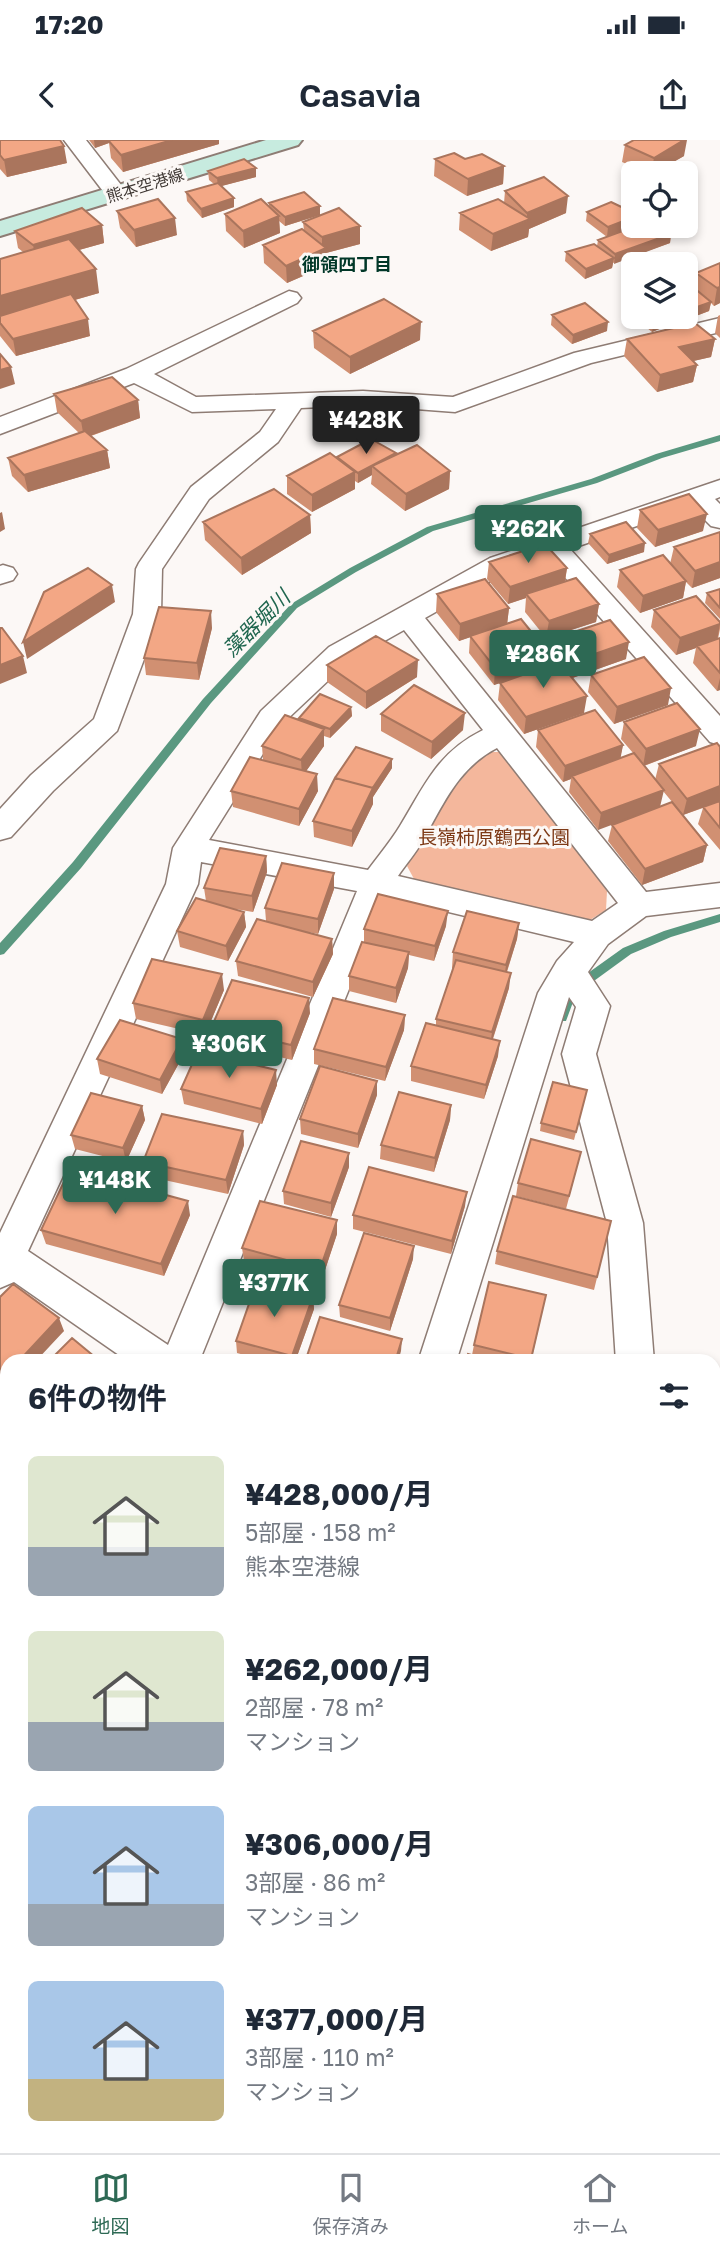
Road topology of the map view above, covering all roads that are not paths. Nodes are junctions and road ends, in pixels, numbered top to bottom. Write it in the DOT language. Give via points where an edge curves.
graph roads {
  1 [pos="75,140"];
  2 [pos="290,140"];
  3 [pos="117,194"];
  4 [pos="0,229"];
  5 [pos="289,298"];
  6 [pos="720,325"];
  7 [pos="135,374"];
  8 [pos="294,400"];
  9 [pos="0,426"];
  10 [pos="709,492"];
  11 [pos="720,520"];
  12 [pos="552,546"];
  13 [pos="408,616"];
  14 [pos="502,733"];
  15 [pos="720,735"];
  16 [pos="0,829"];
  17 [pos="188,848"];
  18 [pos="376,883"];
  19 [pos="720,895"];
  20 [pos="638,905"];
  21 [pos="597,935"];
  22 [pos="569,970"];
  23 [pos="4,1265"];
  24 [pos="148,1354"];
  25 [pos="183,1354"];
  26 [pos="440,1354"];
  27 [pos="634,1354"];
  1 -- 3 [label="street"];
  2 -- 3 [label="main road, 熊本空港線"];
  3 -- 4 [label="main road, 熊本空港線"];
  5 -- 7 [label="street"];
  6 -- 8 [label="street" via="583,358 454,405 363,398"];
  7 -- 8 [label="street" via="192,405"];
  7 -- 9 [label="street"];
  8 -- 16 [label="street" via="269,437 200,493 149,569 147,614 107,724"];
  10 -- 11 [label="street"];
  10 -- 12 [label="street"];
  12 -- 13 [label="street" via="500,564"];
  12 -- 15 [label="street"];
  13 -- 14 [label="street"];
  13 -- 17 [label="street" via="339,654 271,718"];
  14 -- 18 [label="street" via="472,748 441,779 410,836"];
  14 -- 20 [label="street"];
  17 -- 18 [label="street"];
  17 -- 23 [label="street" via="183,884"];
  18 -- 21 [label="street"];
  18 -- 25 [label="street"];
  19 -- 20 [label="street"];
  20 -- 21 [label="street"];
  21 -- 22 [label="street"];
  22 -- 26 [label="street" via="554,993"];
  22 -- 27 [label="street" via="593,1006 579,1054 625,1223"];
  23 -- 24 [label="street"];
}
